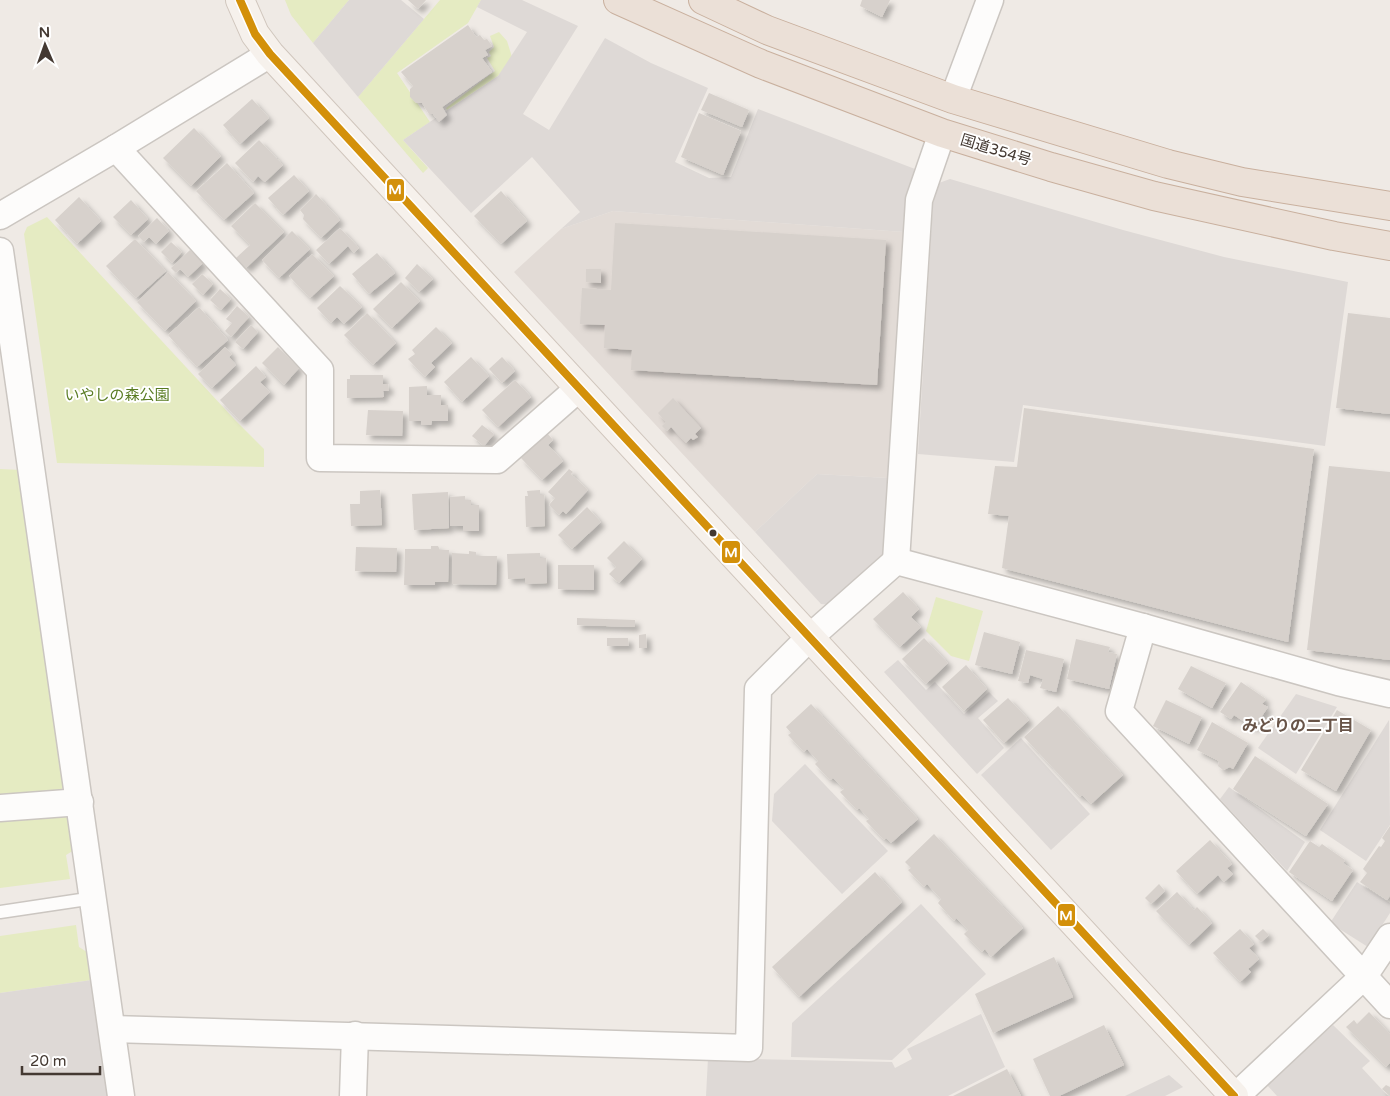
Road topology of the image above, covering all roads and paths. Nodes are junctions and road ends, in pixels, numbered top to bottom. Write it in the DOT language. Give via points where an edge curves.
graph roads {
  1 [pos="240,0"];
  2 [pos="618,0"];
  3 [pos="703,0"];
  4 [pos="990,0"];
  5 [pos="270,54"];
  6 [pos="953,99"];
  7 [pos="942,133"];
  8 [pos="116,148"];
  9 [pos="1390,206"];
  10 [pos="0,216"];
  11 [pos="1390,246"];
  12 [pos="0,251"];
  13 [pos="579,388"];
  14 [pos="896,561"];
  15 [pos="1143,626"];
  16 [pos="809,638"];
  17 [pos="1390,694"];
  18 [pos="80,802"];
  19 [pos="0,808"];
  20 [pos="94,898"];
  21 [pos="0,912"];
  22 [pos="1390,937"];
  23 [pos="1364,976"];
  24 [pos="1390,1005"];
  25 [pos="112,1029"];
  26 [pos="355,1035"];
  27 [pos="121,1096"];
  28 [pos="353,1096"];
  29 [pos="1235,1096"];
  1 -- 5 [label="street" via="255,34"];
  2 -- 7 [label="highway, 国道354号" via="761,64"];
  3 -- 6 [label="highway" via="767,30"];
  4 -- 6 [label="street"];
  5 -- 8 [label="street"];
  5 -- 13 [label="street"];
  6 -- 9 [label="highway" via="1168,164 1242,182"];
  7 -- 11 [label="highway, 国道354号" via="1154,196"];
  7 -- 14 [label="street" via="919,200"];
  8 -- 10 [label="street"];
  8 -- 13 [label="street" via="320,370 320,458 497,460"];
  12 -- 18 [label="street"];
  13 -- 16 [label="street"];
  14 -- 15 [label="street"];
  14 -- 16 [label="street"];
  15 -- 17 [label="street"];
  15 -- 23 [label="street" via="1119,711"];
  16 -- 26 [label="street" via="758,689 749,1048"];
  16 -- 29 [label="street"];
  18 -- 19 [label="street"];
  18 -- 20 [label="street"];
  20 -- 21 [label="lane"];
  20 -- 25 [label="street"];
  22 -- 23 [label="street"];
  23 -- 24 [label="street"];
  23 -- 29 [label="street"];
  25 -- 26 [label="street"];
  25 -- 27 [label="street"];
  26 -- 28 [label="street"];
}
